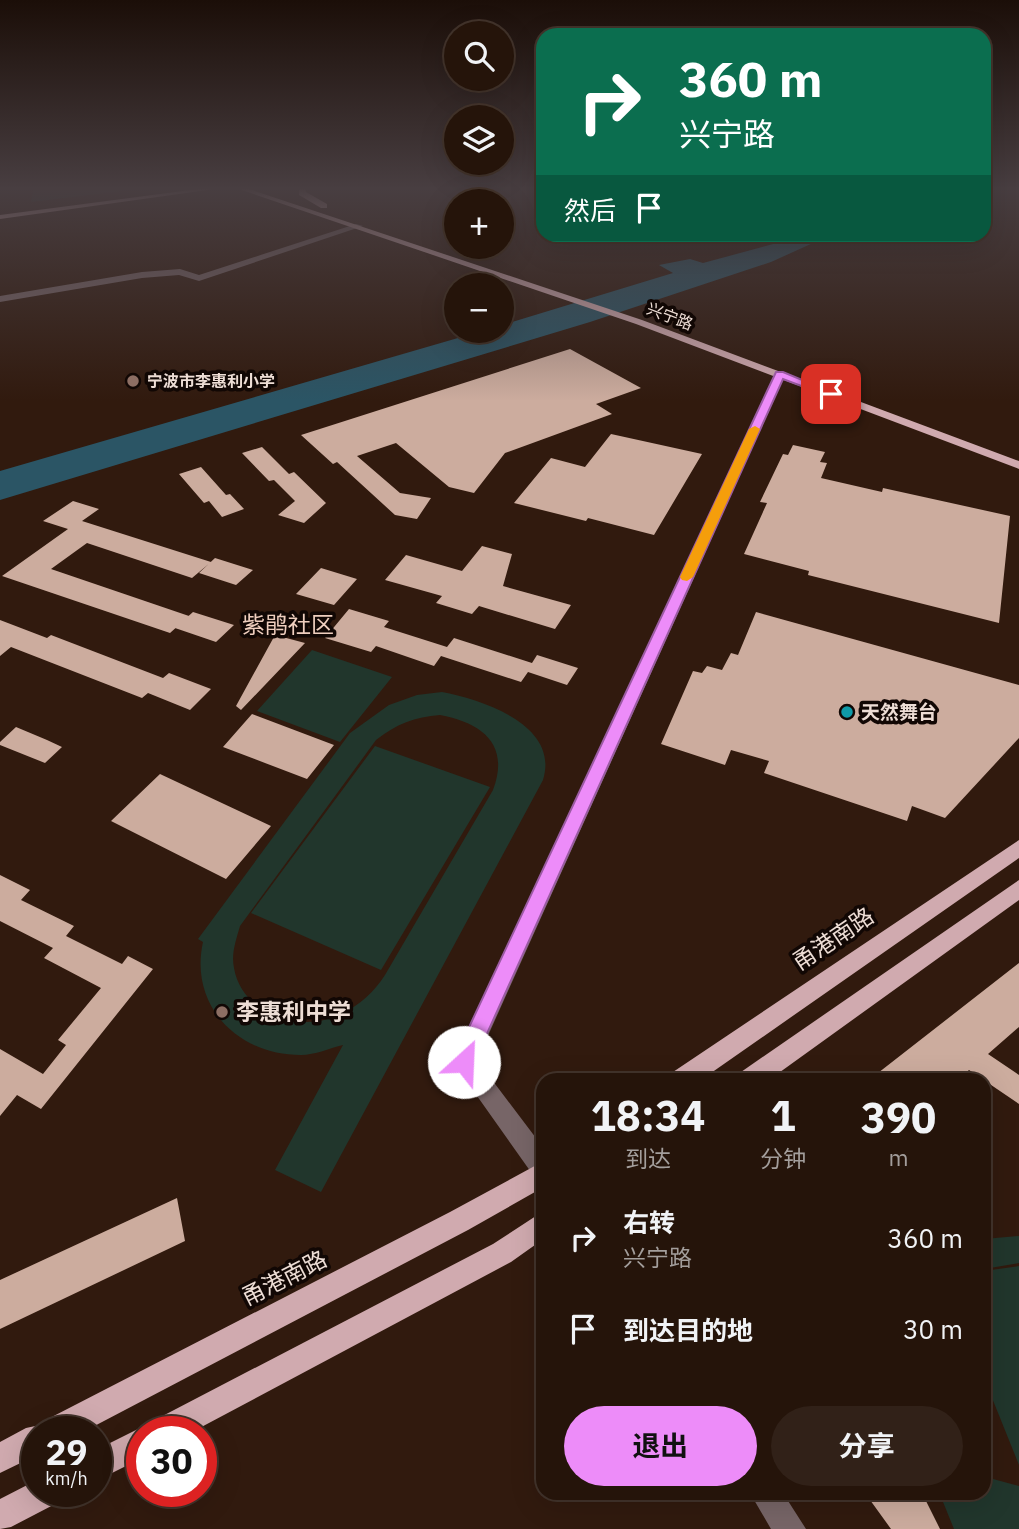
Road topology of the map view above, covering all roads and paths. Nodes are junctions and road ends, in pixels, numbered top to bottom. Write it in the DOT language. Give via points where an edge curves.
graph roads {
  1 [pos="259,258"];
  2 [pos="460,258"];
  3 [pos="467,258"];
  4 [pos="543,285"];
  5 [pos="0,299"];
  6 [pos="643,320"];
  7 [pos="780,374"];
  8 [pos="1019,454"];
  9 [pos="1019,464"];
  10 [pos="1019,848"];
  11 [pos="1019,889"];
  12 [pos="691,1073"];
  13 [pos="760,1073"];
  14 [pos="536,1158"];
  15 [pos="536,1177"];
  16 [pos="536,1229"];
  17 [pos="83,1416"];
  18 [pos="191,1416"];
  19 [pos="21,1447"];
  20 [pos="0,1458"];
  21 [pos="770,1500"];
  22 [pos="21,1505"];
  23 [pos="0,1516"];
  24 [pos="790,1529"];
  1 -- 5 [label="street" via="199,278 180,272 142,275"];
  2 -- 4 [label="main road, 兴宁路"];
  3 -- 4 [label="main road, 兴宁路"];
  4 -- 6 [label="main road, 兴宁路"];
  6 -- 7 [label="main road, 兴宁路"];
  6 -- 8 [label="main road, 兴宁路"];
  7 -- 9 [label="main road, 兴宁路"];
  7 -- 14 [label="street" via="464,1062"];
  10 -- 12 [label="main road, 甬港南路"];
  11 -- 13 [label="main road"];
  15 -- 17 [label="main road, 甬港南路"];
  16 -- 18 [label="main road" via="502,1253"];
  19 -- 20 [label="main road"];
  21 -- 24 [label="street"];
  22 -- 23 [label="main road"];
}
